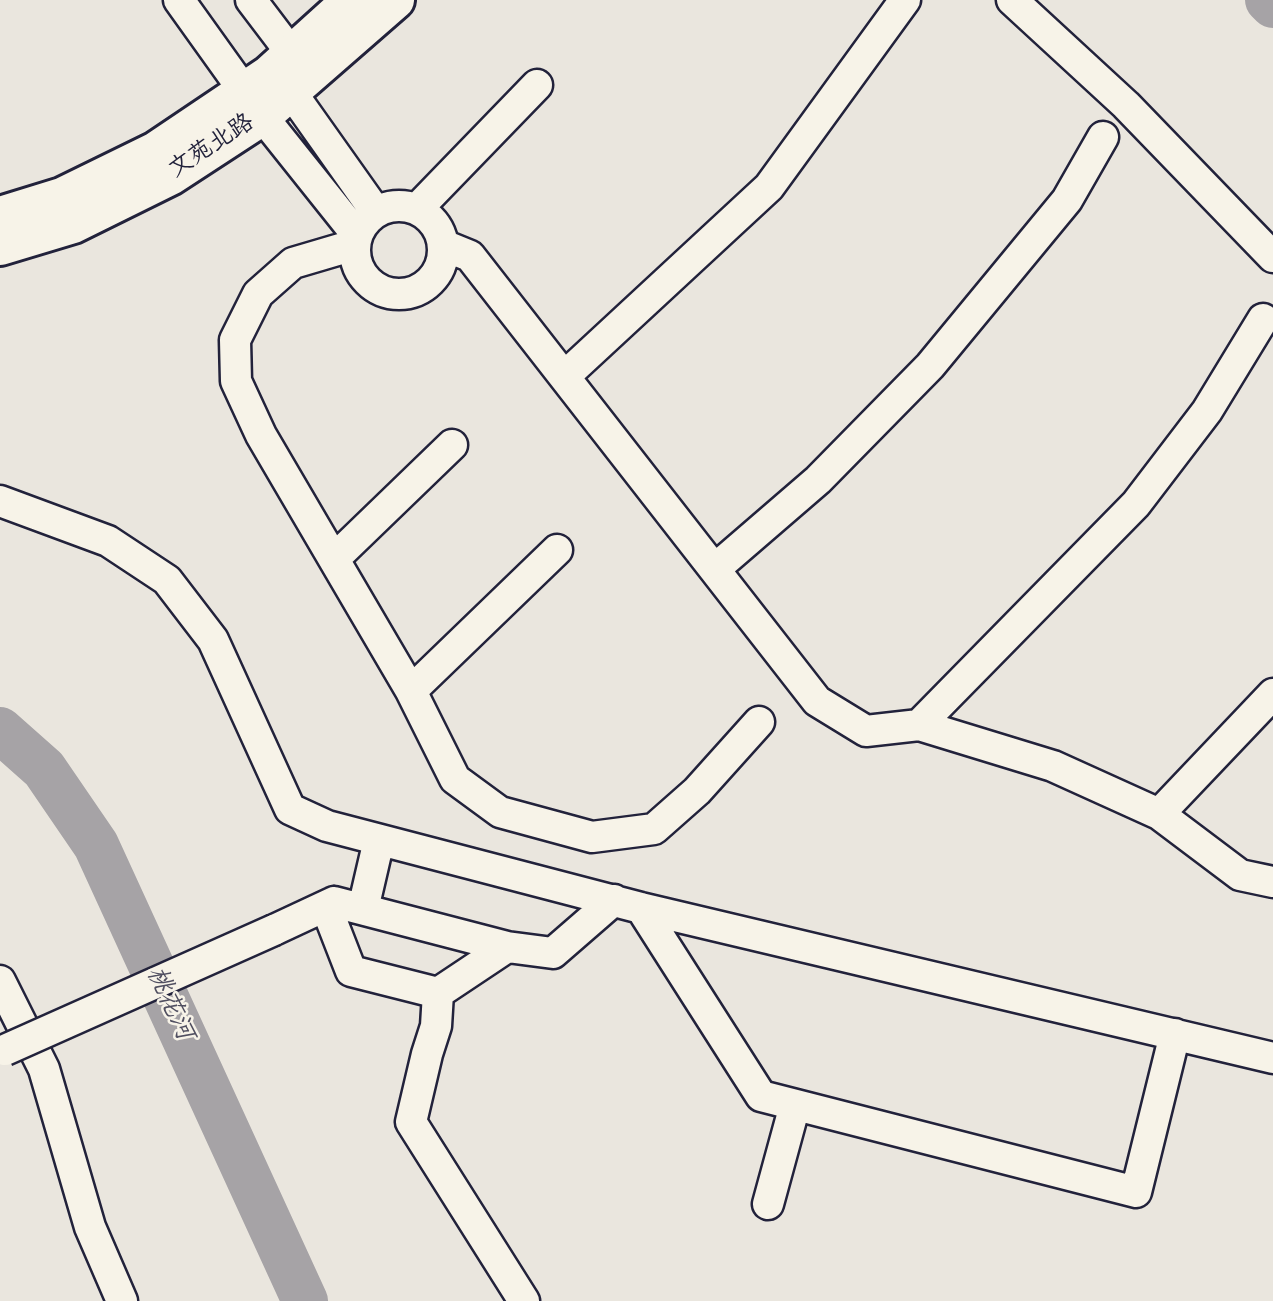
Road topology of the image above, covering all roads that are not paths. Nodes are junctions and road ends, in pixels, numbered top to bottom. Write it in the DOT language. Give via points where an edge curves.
graph roads {
  1 [pos="179,0"];
  2 [pos="251,0"];
  3 [pos="352,0"];
  4 [pos="395,0"];
  5 [pos="905,0"];
  6 [pos="1012,0"];
  7 [pos="292,54"];
  8 [pos="537,85"];
  9 [pos="291,92"];
  10 [pos="254,104"];
  11 [pos="1103,137"];
  12 [pos="417,209"];
  13 [pos="376,212"];
  14 [pos="0,216"];
  15 [pos="355,240"];
  16 [pos="443,245"];
  17 [pos="0,246"];
  18 [pos="1273,257"];
  19 [pos="1264,320"];
  20 [pos="565,376"];
  21 [pos="452,445"];
  22 [pos="0,501"];
  23 [pos="557,550"];
  24 [pos="334,559"];
  25 [pos="716,568"];
  26 [pos="411,691"];
  27 [pos="1273,694"];
  28 [pos="759,722"];
  29 [pos="919,725"];
  30 [pos="1159,814"];
  31 [pos="379,839"];
  32 [pos="1273,881"];
  33 [pos="334,902"];
  34 [pos="627,904"];
  35 [pos="363,909"];
  36 [pos="507,947"];
  37 [pos="0,981"];
  38 [pos="439,993"];
  39 [pos="1175,1034"];
  40 [pos="2,1051"];
  41 [pos="1273,1058"];
  42 [pos="796,1105"];
  43 [pos="768,1204"];
  44 [pos="122,1301"];
  45 [pos="524,1301"];
  1 -- 10 [label="street"];
  2 -- 7 [label="street"];
  3 -- 7 [label="street, 文苑北路"];
  4 -- 9 [label="street, 文苑北路"];
  5 -- 20 [label="street" via="769,187"];
  6 -- 18 [label="street" via="1126,105"];
  7 -- 9 [label="street"];
  7 -- 10 [label="street, 文苑北路"];
  8 -- 12 [label="street"];
  9 -- 10 [label="street, 文苑北路"];
  9 -- 13 [label="street"];
  10 -- 14 [label="street, 文苑北路" via="62,197"];
  10 -- 15 [label="street"];
  10 -- 17 [label="street, 文苑北路" via="158,182 72,224"];
  11 -- 25 [label="street" via="1067,200 930,366 818,480"];
  12 -- 13 [label="street" via="396,205"];
  12 -- 16 [label="street" via="435,224"];
  13 -- 15 [label="street"];
  15 -- 16 [label="street" via="358,270 375,288 398,295 422,288 439,270"];
  15 -- 24 [label="street" via="293,263 258,294 235,340 236,381 261,435"];
  16 -- 20 [label="street" via="470,256"];
  19 -- 29 [label="street" via="1207,411 1136,504"];
  20 -- 25 [label="street"];
  21 -- 24 [label="street"];
  22 -- 31 [label="street" via="108,541 167,580 213,640 290,809 327,826"];
  23 -- 26 [label="street"];
  24 -- 26 [label="street"];
  25 -- 29 [label="street" via="817,701 866,731"];
  26 -- 28 [label="street" via="455,779 500,812 592,837 654,829 697,792"];
  27 -- 30 [label="street"];
  29 -- 30 [label="street" via="1053,766"];
  30 -- 32 [label="street" via="1240,875"];
  31 -- 34 [label="street"];
  31 -- 35 [label="street"];
  33 -- 35 [label="street"];
  33 -- 38 [label="street" via="330,917 351,971"];
  33 -- 40 [label="street, bridge"];
  34 -- 36 [label="street" via="553,953"];
  34 -- 39 [label="street"];
  34 -- 42 [label="street" via="761,1096"];
  35 -- 36 [label="street"];
  36 -- 38 [label="street"];
  37 -- 44 [label="street" via="44,1069 90,1227"];
  38 -- 45 [label="street" via="436,1027 411,1122"];
  39 -- 41 [label="street"];
  39 -- 42 [label="street" via="1136,1192"];
  42 -- 43 [label="street"];
}
